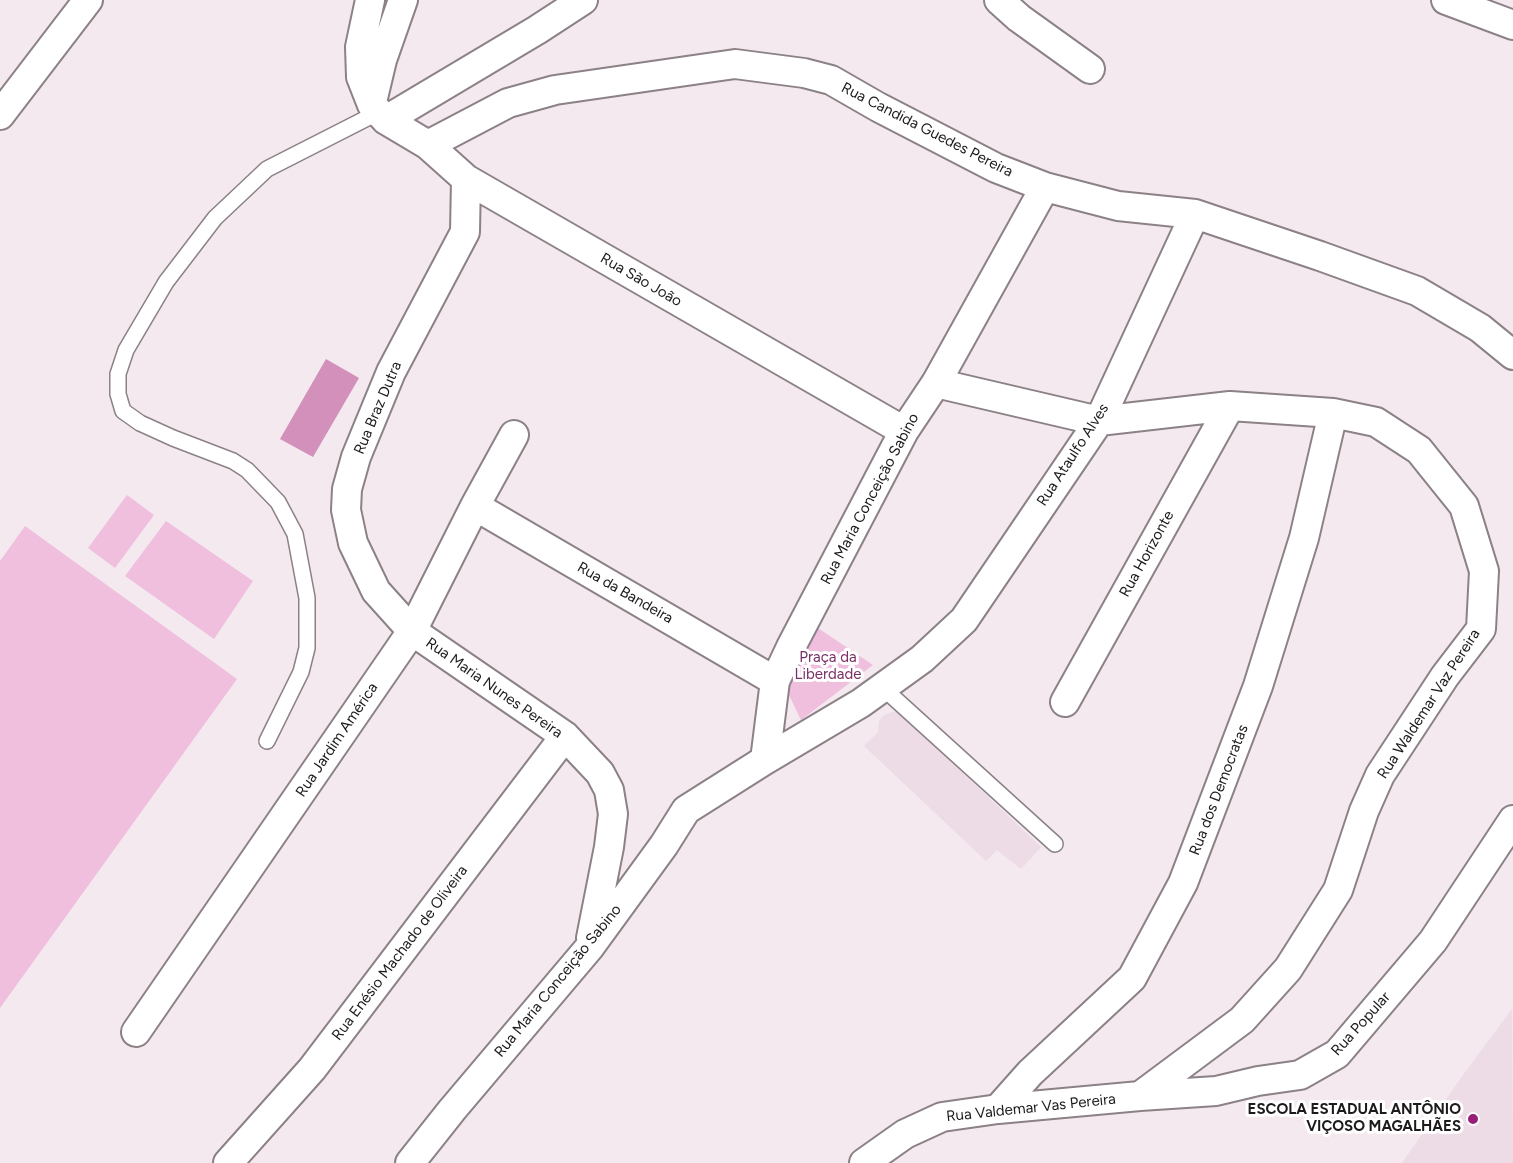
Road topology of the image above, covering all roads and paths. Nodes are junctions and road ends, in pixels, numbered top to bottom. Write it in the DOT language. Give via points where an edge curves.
graph roads {
  1 [pos="88,0"];
  2 [pos="369,0"];
  3 [pos="403,0"];
  4 [pos="544,0"];
  5 [pos="583,0"];
  6 [pos="999,0"];
  7 [pos="1446,0"];
  8 [pos="1513,25"];
  9 [pos="537,30"];
  10 [pos="1090,69"];
  11 [pos="379,112"];
  12 [pos="0,115"];
  13 [pos="428,145"];
  14 [pos="466,179"];
  15 [pos="1045,187"];
  16 [pos="1195,214"];
  17 [pos="1513,355"];
  18 [pos="936,383"];
  19 [pos="1230,406"];
  20 [pos="1333,413"];
  21 [pos="1099,421"];
  22 [pos="904,430"];
  23 [pos="514,435"];
  24 [pos="475,506"];
  25 [pos="964,620"];
  26 [pos="412,631"];
  27 [pos="775,681"];
  28 [pos="882,687"];
  29 [pos="1065,702"];
  30 [pos="565,736"];
  31 [pos="267,741"];
  32 [pos="765,760"];
  33 [pos="1511,834"];
  34 [pos="1055,844"];
  35 [pos="589,948"];
  36 [pos="136,1032"];
  37 [pos="1140,1096"];
  38 [pos="998,1109"];
  39 [pos="228,1163"];
  40 [pos="410,1163"];
  41 [pos="864,1163"];
  1 -- 12 [label="street"];
  2 -- 11 [label="street" via="360,47 361,77"];
  3 -- 11 [label="street" via="382,60"];
  4 -- 9 [label="street"];
  5 -- 9 [label="street"];
  6 -- 10 [label="street"];
  7 -- 8 [label="street"];
  9 -- 11 [label="street"];
  11 -- 13 [label="street, Rua São João"];
  11 -- 31 [label="lane" via="267,170 214,218 166,282 126,350 118,374 123,411 148,427 247,470 278,502 295,534 308,598 307,648 301,672"];
  13 -- 14 [label="street, Rua São João"];
  13 -- 15 [label="street, Rua Candida Guedes Pereira" via="508,103 555,90 735,64 831,80 996,168"];
  14 -- 22 [label="street, Rua São João"];
  14 -- 26 [label="street, Rua Braz Dutra" via="465,232 391,372 347,489 346,510 353,543 376,591"];
  15 -- 16 [label="street, Rua Candida Guedes Pereira" via="1118,206"];
  15 -- 18 [label="street, Rua Maria Conceição Sabino"];
  16 -- 17 [label="street, Rua Candida Guedes Pereira" via="1417,291 1480,328"];
  16 -- 21 [label="street, Rua Ataulfo Alves"];
  18 -- 21 [label="street, Rua Waldemar Vaz Pereira"];
  18 -- 22 [label="street, Rua Maria Conceição Sabino"];
  19 -- 20 [label="street, Rua Waldemar Vaz Pereira"];
  19 -- 21 [label="street, Rua Waldemar Vaz Pereira"];
  19 -- 29 [label="street, Rua Horizonte"];
  20 -- 37 [label="street, Rua Waldemar Vaz Pereira" via="1376,422 1419,450 1464,506 1484,571 1481,629 1380,775 1338,890 1288,969 1242,1020"];
  20 -- 38 [label="street, Rua dos Democratas" via="1304,538 1258,686 1183,882 1132,978 1030,1072"];
  21 -- 25 [label="street, Rua Ataulfo Alves"];
  22 -- 27 [label="street, Rua Maria Conceição Sabino"];
  23 -- 24 [label="street, Rua Jardim América"];
  24 -- 26 [label="street, Rua Jardim América"];
  24 -- 27 [label="street, Rua da Bandeira"];
  25 -- 28 [label="street, Rua Maria Conceição Sabino" via="922,659"];
  26 -- 30 [label="street, Rua Maria Nunes Pereira"];
  26 -- 36 [label="street, Rua Jardim América"];
  27 -- 32 [label="street, Rua Maria Conceição Sabino"];
  28 -- 32 [label="street, Rua Maria Conceição Sabino"];
  28 -- 34 [label="lane"];
  30 -- 35 [label="street, Rua Maria Nunes Pereira" via="600,773 609,790 613,814"];
  30 -- 39 [label="street, Rua Enésio Machado de Oliveira" via="312,1069"];
  32 -- 35 [label="street, Rua Maria Conceição Sabino" via="686,810"];
  33 -- 37 [label="street, Rua Popular" via="1433,940 1337,1054 1300,1075 1216,1091"];
  35 -- 40 [label="street, Rua Maria Conceição Sabino"];
  37 -- 38 [label="street, Rua Valdemar Vas Pereira"];
  38 -- 41 [label="street, Rua Valdemar Vas Pereira" via="942,1117 905,1134"];
}
